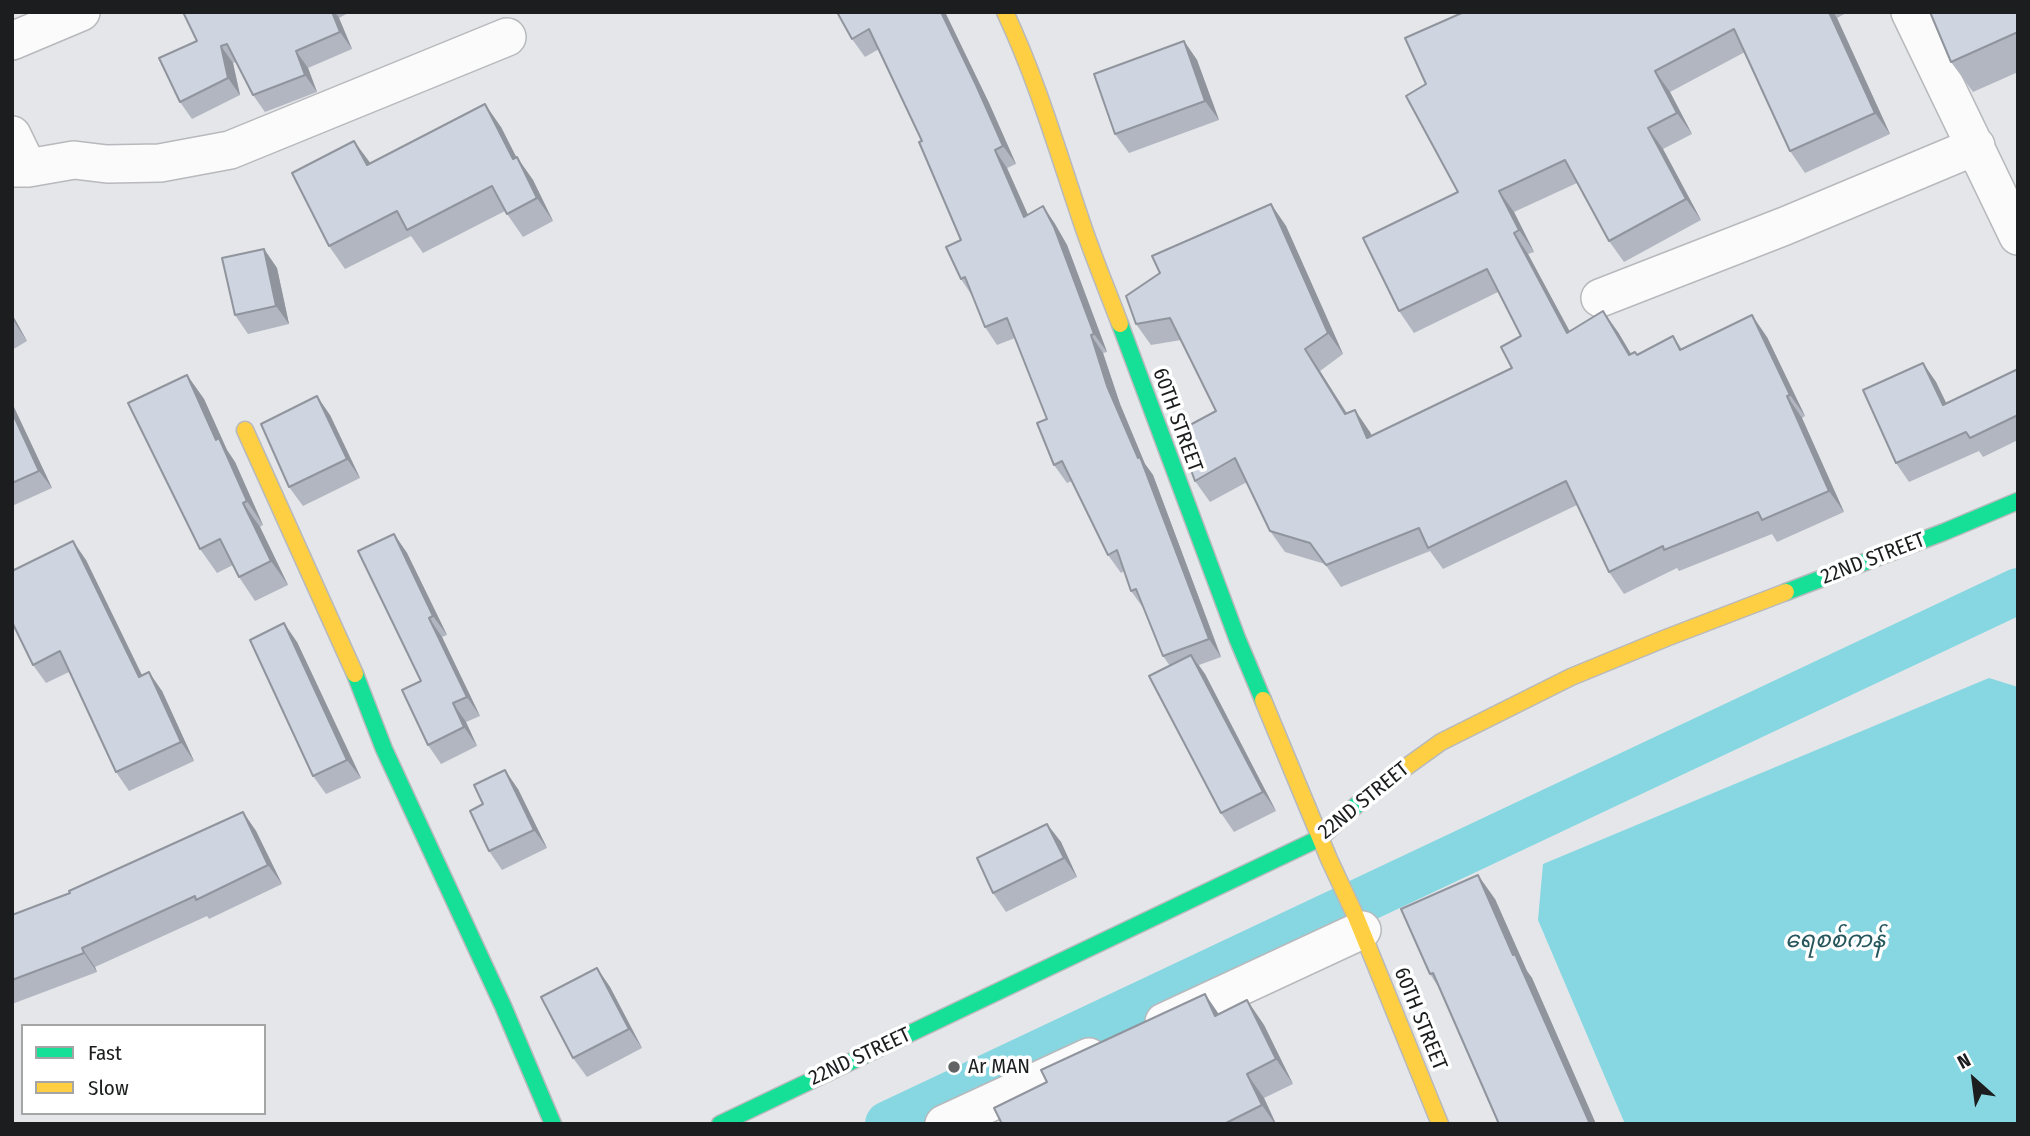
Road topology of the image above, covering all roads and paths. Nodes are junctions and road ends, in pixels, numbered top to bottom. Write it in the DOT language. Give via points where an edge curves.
graph roads {
  1 [pos="81,12"];
  2 [pos="1005,12"];
  3 [pos="1910,12"];
  4 [pos="506,37"];
  5 [pos="12,41"];
  6 [pos="12,135"];
  7 [pos="1976,146"];
  8 [pos="20,168"];
  9 [pos="2018,236"];
  10 [pos="1600,298"];
  11 [pos="245,430"];
  12 [pos="2018,500"];
  13 [pos="1320,838"];
  14 [pos="1359,923"];
  15 [pos="553,1124"];
  16 [pos="720,1124"];
  17 [pos="944,1124"];
  18 [pos="1440,1124"];
  1 -- 5 [label="street"];
  2 -- 13 [label="street, 60TH STREET" via="1040,94 1085,231 1199,539"];
  3 -- 7 [label="street"];
  4 -- 8 [label="street" via="230,150 160,163 74,160"];
  6 -- 8 [label="street"];
  7 -- 9 [label="street"];
  7 -- 10 [label="street"];
  11 -- 15 [label="street"];
  12 -- 13 [label="street, 22ND STREET" via="1571,677 1441,742 1378,785"];
  13 -- 14 [label="street, 60TH STREET"];
  13 -- 16 [label="street, 22ND STREET"];
  14 -- 17 [label="street" via="1128,1039"];
  14 -- 18 [label="street, 60TH STREET"];
}
